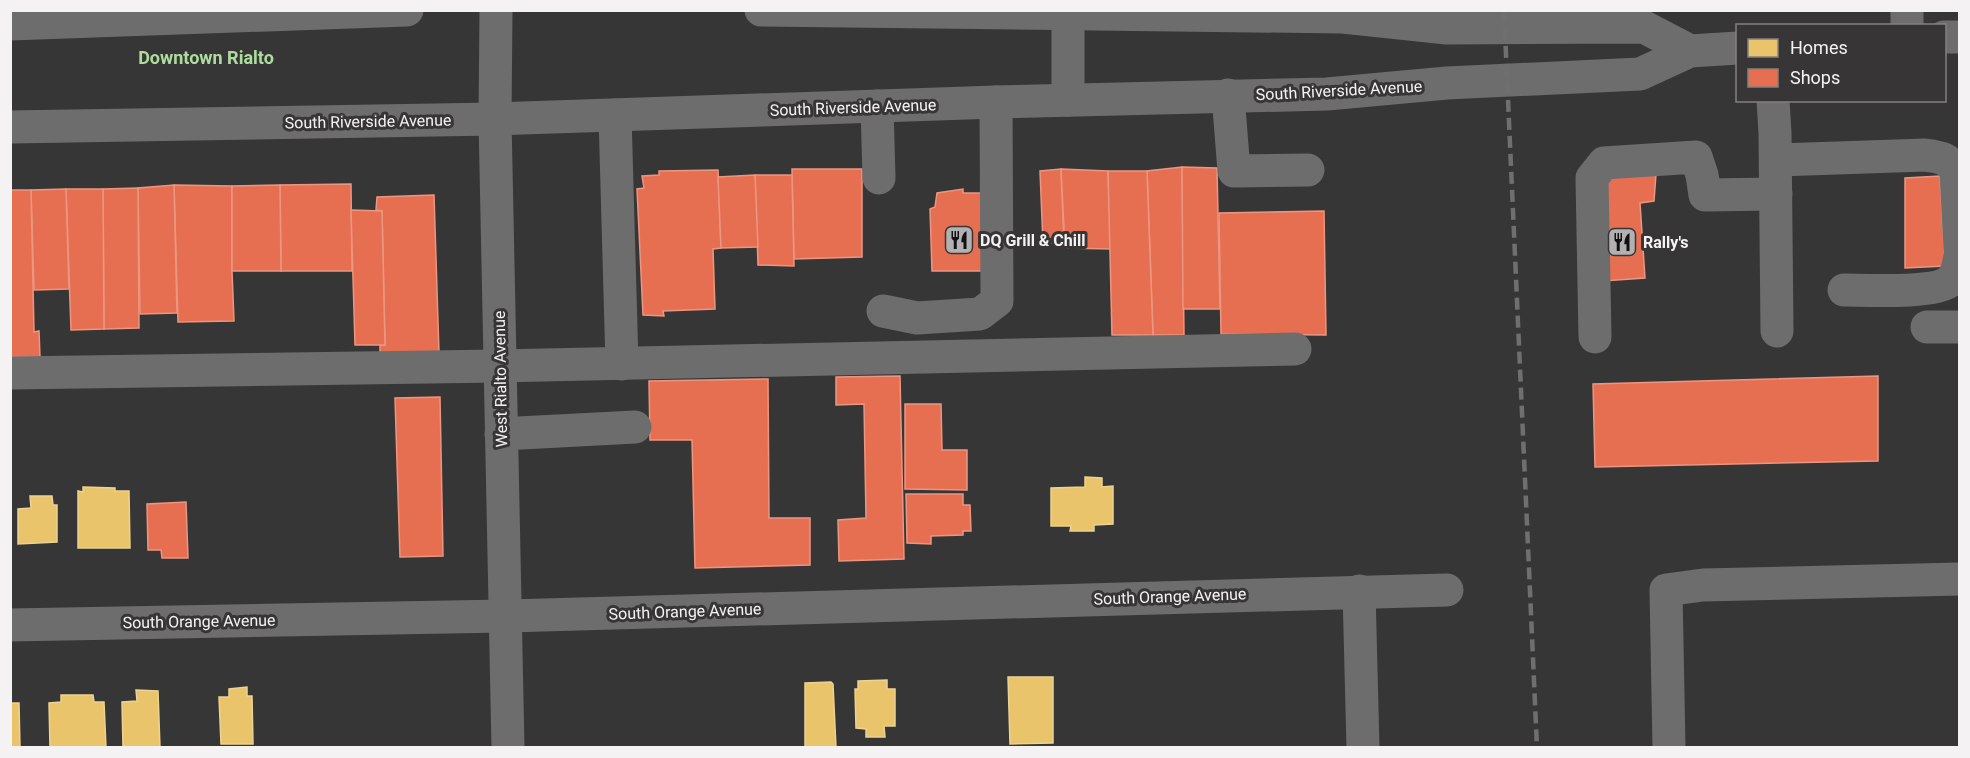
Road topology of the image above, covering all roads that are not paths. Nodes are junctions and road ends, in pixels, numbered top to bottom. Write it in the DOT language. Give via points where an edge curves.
graph roads {
  1 [pos="407,10"];
  2 [pos="496,10"];
  3 [pos="761,10"];
  4 [pos="1068,12"];
  5 [pos="1225,14"];
  6 [pos="10,24"];
  7 [pos="1736,48"];
  8 [pos="1690,51"];
  9 [pos="1228,95"];
  10 [pos="1068,100"];
  11 [pos="996,102"];
  12 [pos="1773,102"];
  13 [pos="877,106"];
  14 [pos="615,115"];
  15 [pos="495,119"];
  16 [pos="10,127"];
  17 [pos="1776,160"];
  18 [pos="1308,170"];
  19 [pos="879,178"];
  20 [pos="1776,194"];
  21 [pos="1959,249"];
  22 [pos="1959,256"];
  23 [pos="1844,290"];
  24 [pos="884,311"];
  25 [pos="1927,327"];
  26 [pos="1959,327"];
  27 [pos="1777,331"];
  28 [pos="1595,337"];
  29 [pos="1295,349"];
  30 [pos="622,364"];
  31 [pos="499,366"];
  32 [pos="10,373"];
  33 [pos="635,427"];
  34 [pos="501,434"];
  35 [pos="1959,579"];
  36 [pos="1447,590"];
  37 [pos="1359,591"];
  38 [pos="504,616"];
  39 [pos="10,625"];
  40 [pos="508,747"];
  41 [pos="1363,747"];
  42 [pos="1669,747"];
  1 -- 6 [label="main road"];
  2 -- 15 [label="main road, West Rialto Avenue"];
  3 -- 4 [label="main road"];
  4 -- 5 [label="main road"];
  4 -- 10 [label="main road"];
  5 -- 8 [label="main road" via="1343,17 1447,28 1644,27"];
  7 -- 8 [label="main road, South Riverside Avenue"];
  8 -- 9 [label="main road, South Riverside Avenue" via="1640,74 1447,82 1327,94"];
  9 -- 10 [label="main road, South Riverside Avenue"];
  9 -- 18 [label="main road" via="1234,171"];
  10 -- 11 [label="main road, South Riverside Avenue"];
  11 -- 13 [label="main road, South Riverside Avenue"];
  11 -- 24 [label="main road" via="996,301 980,314 917,318"];
  12 -- 17 [label="main road"];
  13 -- 14 [label="main road, South Riverside Avenue"];
  13 -- 19 [label="main road"];
  14 -- 15 [label="main road, South Riverside Avenue"];
  14 -- 30 [label="main road"];
  15 -- 16 [label="main road, South Riverside Avenue"];
  15 -- 31 [label="main road, West Rialto Avenue"];
  17 -- 20 [label="main road"];
  17 -- 21 [label="main road" via="1941,157 1952,163 1956,172"];
  20 -- 27 [label="main road"];
  20 -- 28 [label="main road" via="1705,195 1696,157 1604,163 1592,178"];
  22 -- 23 [label="main road" via="1957,272 1940,286"];
  25 -- 26 [label="main road"];
  29 -- 30 [label="main road"];
  30 -- 31 [label="main road"];
  31 -- 32 [label="main road"];
  31 -- 34 [label="main road, West Rialto Avenue"];
  33 -- 34 [label="main road"];
  34 -- 38 [label="main road, West Rialto Avenue"];
  35 -- 42 [label="main road" via="1703,585 1666,590"];
  36 -- 37 [label="main road, South Orange Avenue"];
  37 -- 38 [label="main road, South Orange Avenue"];
  37 -- 41 [label="main road"];
  38 -- 39 [label="main road, South Orange Avenue"];
  38 -- 40 [label="main road, West Rialto Avenue"];
}
